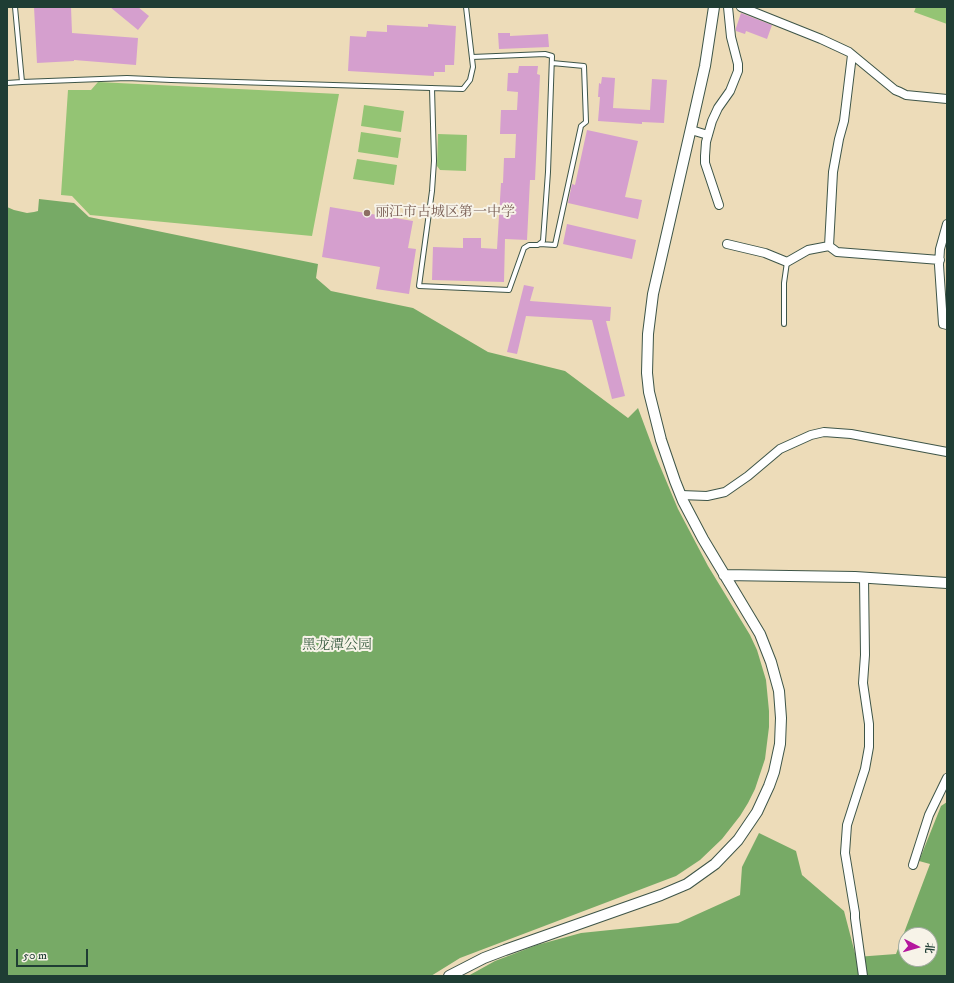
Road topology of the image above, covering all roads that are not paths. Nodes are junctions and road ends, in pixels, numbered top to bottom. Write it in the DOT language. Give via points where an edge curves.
graph roads {
  1 [pos="15,7"];
  2 [pos="466,7"];
  3 [pos="728,7"];
  4 [pos="741,7"];
  5 [pos="713,10"];
  6 [pos="852,55"];
  7 [pos="472,58"];
  8 [pos="552,64"];
  9 [pos="22,82"];
  10 [pos="7,83"];
  11 [pos="432,88"];
  12 [pos="947,99"];
  13 [pos="691,130"];
  14 [pos="708,135"];
  15 [pos="719,205"];
  16 [pos="947,224"];
  17 [pos="540,244"];
  18 [pos="727,244"];
  19 [pos="829,246"];
  20 [pos="940,260"];
  21 [pos="787,262"];
  22 [pos="784,324"];
  23 [pos="947,325"];
  24 [pos="947,452"];
  25 [pos="681,495"];
  26 [pos="724,575"];
  27 [pos="864,578"];
  28 [pos="947,583"];
  29 [pos="947,778"];
  30 [pos="913,865"];
  31 [pos="450,976"];
  32 [pos="864,976"];
  1 -- 9 [label="lane"];
  2 -- 7 [label="lane"];
  3 -- 14 [label="street" via="738,71 730,91 718,108"];
  4 -- 6 [label="street" via="821,39"];
  5 -- 13 [label="street" via="705,66"];
  6 -- 12 [label="street" via="895,90 906,95"];
  6 -- 19 [label="street" via="844,121 833,172"];
  7 -- 8 [label="lane" via="545,54 552,56"];
  7 -- 11 [label="lane" via="472,76 463,89"];
  8 -- 17 [label="lane" via="548,172"];
  8 -- 17 [label="lane" via="584,66 586,122 581,126 555,245"];
  9 -- 10 [label="lane"];
  9 -- 11 [label="lane" via="127,78"];
  11 -- 17 [label="lane" via="434,161 419,286 510,290 524,248"];
  13 -- 14 [label="street"];
  13 -- 25 [label="street" via="653,294 647,353 649,392 661,440"];
  14 -- 15 [label="street" via="705,163"];
  16 -- 20 [label="street" via="940,249"];
  18 -- 21 [label="street" via="765,253"];
  19 -- 20 [label="street" via="837,252"];
  19 -- 21 [label="street" via="808,250"];
  20 -- 23 [label="street" via="943,324"];
  21 -- 22 [label="lane"];
  24 -- 25 [label="street" via="851,434 824,432 780,449 725,492 707,496"];
  25 -- 26 [label="street"];
  26 -- 27 [label="street"];
  26 -- 31 [label="street" via="760,634 776,676 780,704 780,744 774,772 764,799 748,827 727,853 688,884 661,896 484,958"];
  27 -- 28 [label="street"];
  27 -- 32 [label="street" via="863,683 869,724 869,747 865,769 846,825 845,853"];
  29 -- 30 [label="street" via="929,815"];
}
